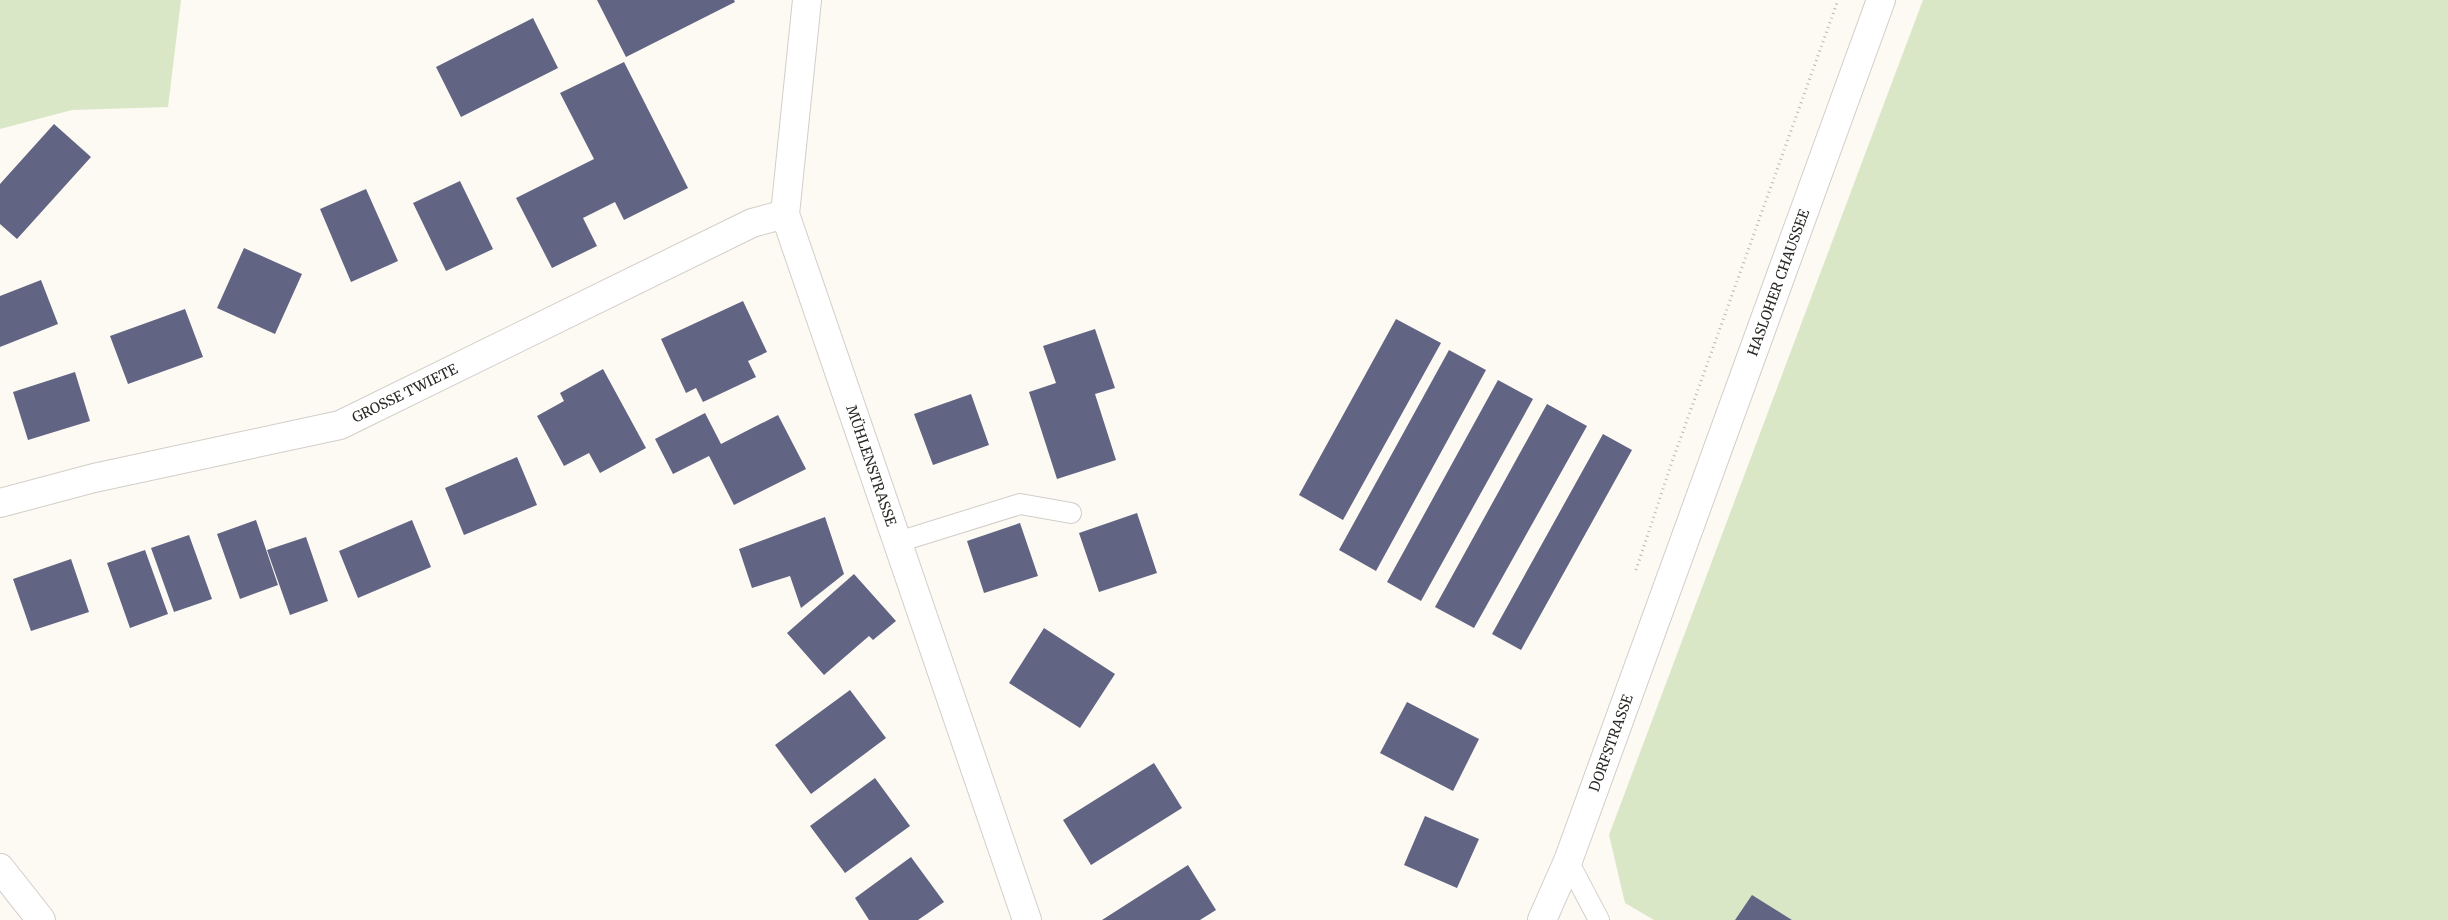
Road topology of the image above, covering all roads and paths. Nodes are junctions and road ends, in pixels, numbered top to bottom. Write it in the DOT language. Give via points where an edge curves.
graph roads {
  1 [pos="807,0"];
  2 [pos="1838,0"];
  3 [pos="1881,0"];
  4 [pos="785,214"];
  5 [pos="0,503"];
  6 [pos="1071,513"];
  7 [pos="898,542"];
  8 [pos="1677,564"];
  9 [pos="1635,574"];
  10 [pos="1568,861"];
  11 [pos="0,868"];
  12 [pos="41,920"];
  13 [pos="1028,920"];
  14 [pos="1542,920"];
  15 [pos="1599,920"];
  1 -- 4 [label="street, MÜHLENSTRASSE"];
  2 -- 9 [label="path"];
  3 -- 8 [label="street, HASLOHER CHAUSSEE"];
  4 -- 5 [label="street, GROSSE TWIETE" via="752,223 340,425 94,478"];
  4 -- 7 [label="street, MÜHLENSTRASSE"];
  6 -- 7 [label="lane" via="1020,504"];
  7 -- 13 [label="street, MÜHLENSTRASSE"];
  8 -- 10 [label="street, DORFSTRASSE"];
  10 -- 14 [label="street, DORFSTRASSE"];
  10 -- 15 [label="lane"];
  11 -- 12 [label="street"];
}
